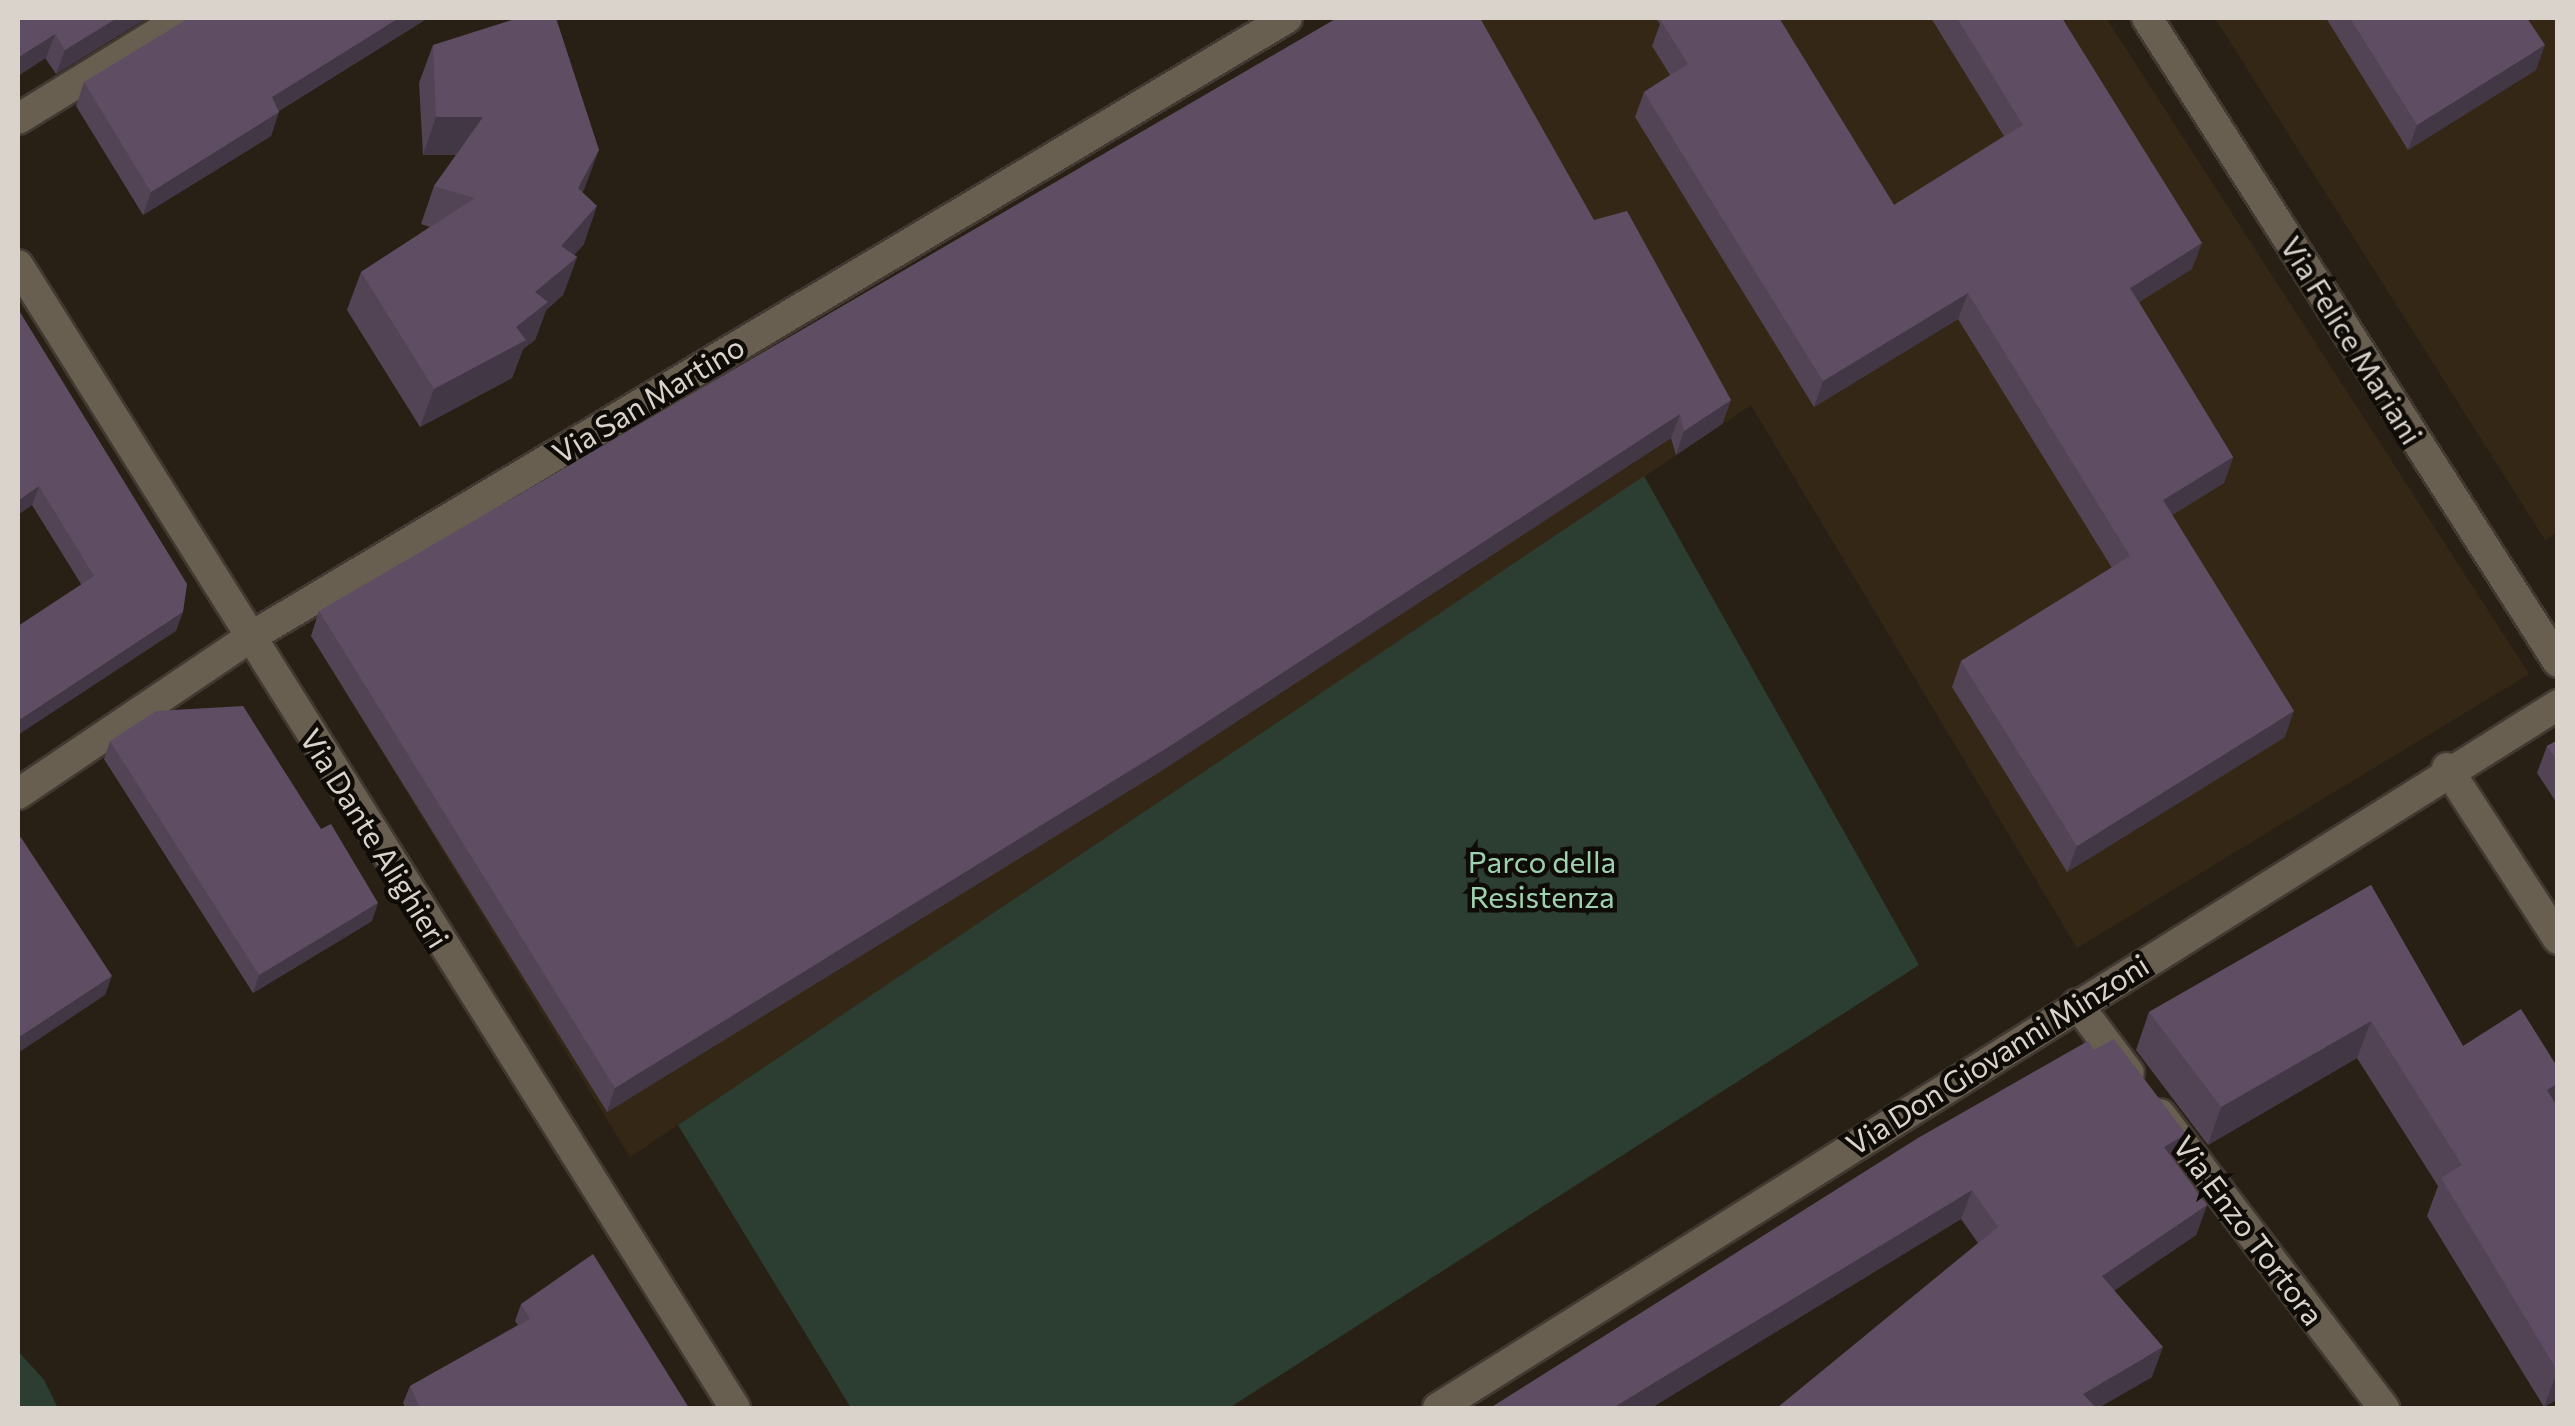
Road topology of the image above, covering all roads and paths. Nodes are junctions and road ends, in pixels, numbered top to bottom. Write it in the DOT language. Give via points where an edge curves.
graph roads {
  1 [pos="182,18"];
  2 [pos="1287,18"];
  3 [pos="2147,18"];
  4 [pos="18,119"];
  5 [pos="18,266"];
  6 [pos="249,638"];
  7 [pos="2558,662"];
  8 [pos="2558,705"];
  9 [pos="2447,768"];
  10 [pos="18,794"];
  11 [pos="2558,939"];
  12 [pos="2076,1004"];
  13 [pos="735,1408"];
  14 [pos="1438,1408"];
  15 [pos="2384,1408"];
  1 -- 4 [label="street"];
  2 -- 6 [label="street, Via San Martino"];
  3 -- 7 [label="street, Via Felice Mariani"];
  5 -- 6 [label="street, Via Dante Alighieri"];
  6 -- 10 [label="street, Via San Martino"];
  6 -- 13 [label="street, Via Dante Alighieri"];
  8 -- 9 [label="street, Via Don Giovanni Minzoni"];
  9 -- 11 [label="street"];
  9 -- 12 [label="street, Via Don Giovanni Minzoni"];
  12 -- 14 [label="street, Via Don Giovanni Minzoni"];
  12 -- 15 [label="street, Via Enzo Tortora"];
}
